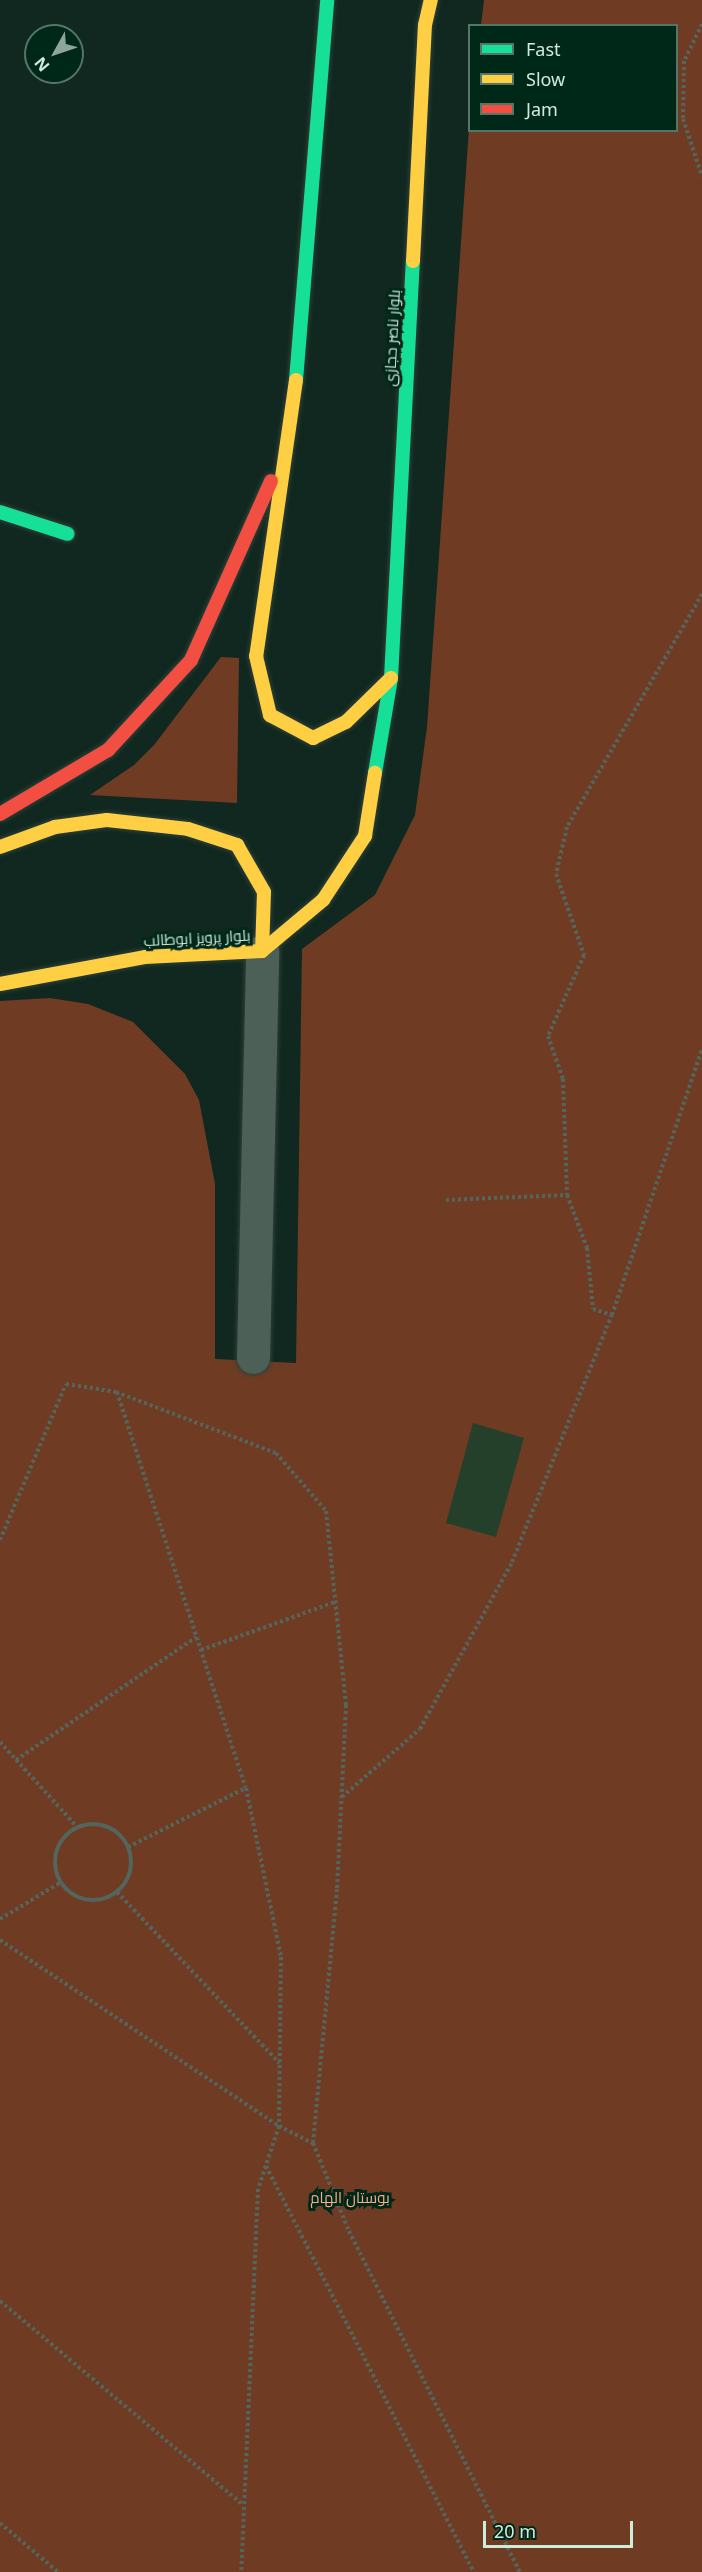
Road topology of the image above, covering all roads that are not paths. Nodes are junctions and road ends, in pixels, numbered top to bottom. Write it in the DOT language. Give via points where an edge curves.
graph roads {
  1 [pos="327,0"];
  2 [pos="431,0"];
  3 [pos="292,430"];
  4 [pos="0,512"];
  5 [pos="68,534"];
  6 [pos="391,678"];
  7 [pos="0,814"];
  8 [pos="0,847"];
  9 [pos="261,951"];
  10 [pos="0,984"];
  11 [pos="252,1357"];
  1 -- 3 [label="main road"];
  2 -- 6 [label="main road, بلوار ناصر حجازی" via="425,25"];
  3 -- 6 [label="main road" via="256,656 270,715 313,738 346,722"];
  3 -- 7 [label="main road" via="221,601 191,660 108,750"];
  4 -- 5 [label="main road"];
  6 -- 9 [label="main road, بلوار پرویز ابوطالب" via="365,836 323,900"];
  8 -- 9 [label="main road" via="56,827 107,820 188,830 237,845 264,892"];
  9 -- 10 [label="main road, بلوار پرویز ابوطالب" via="145,957"];
  9 -- 11 [label="street"];
}
